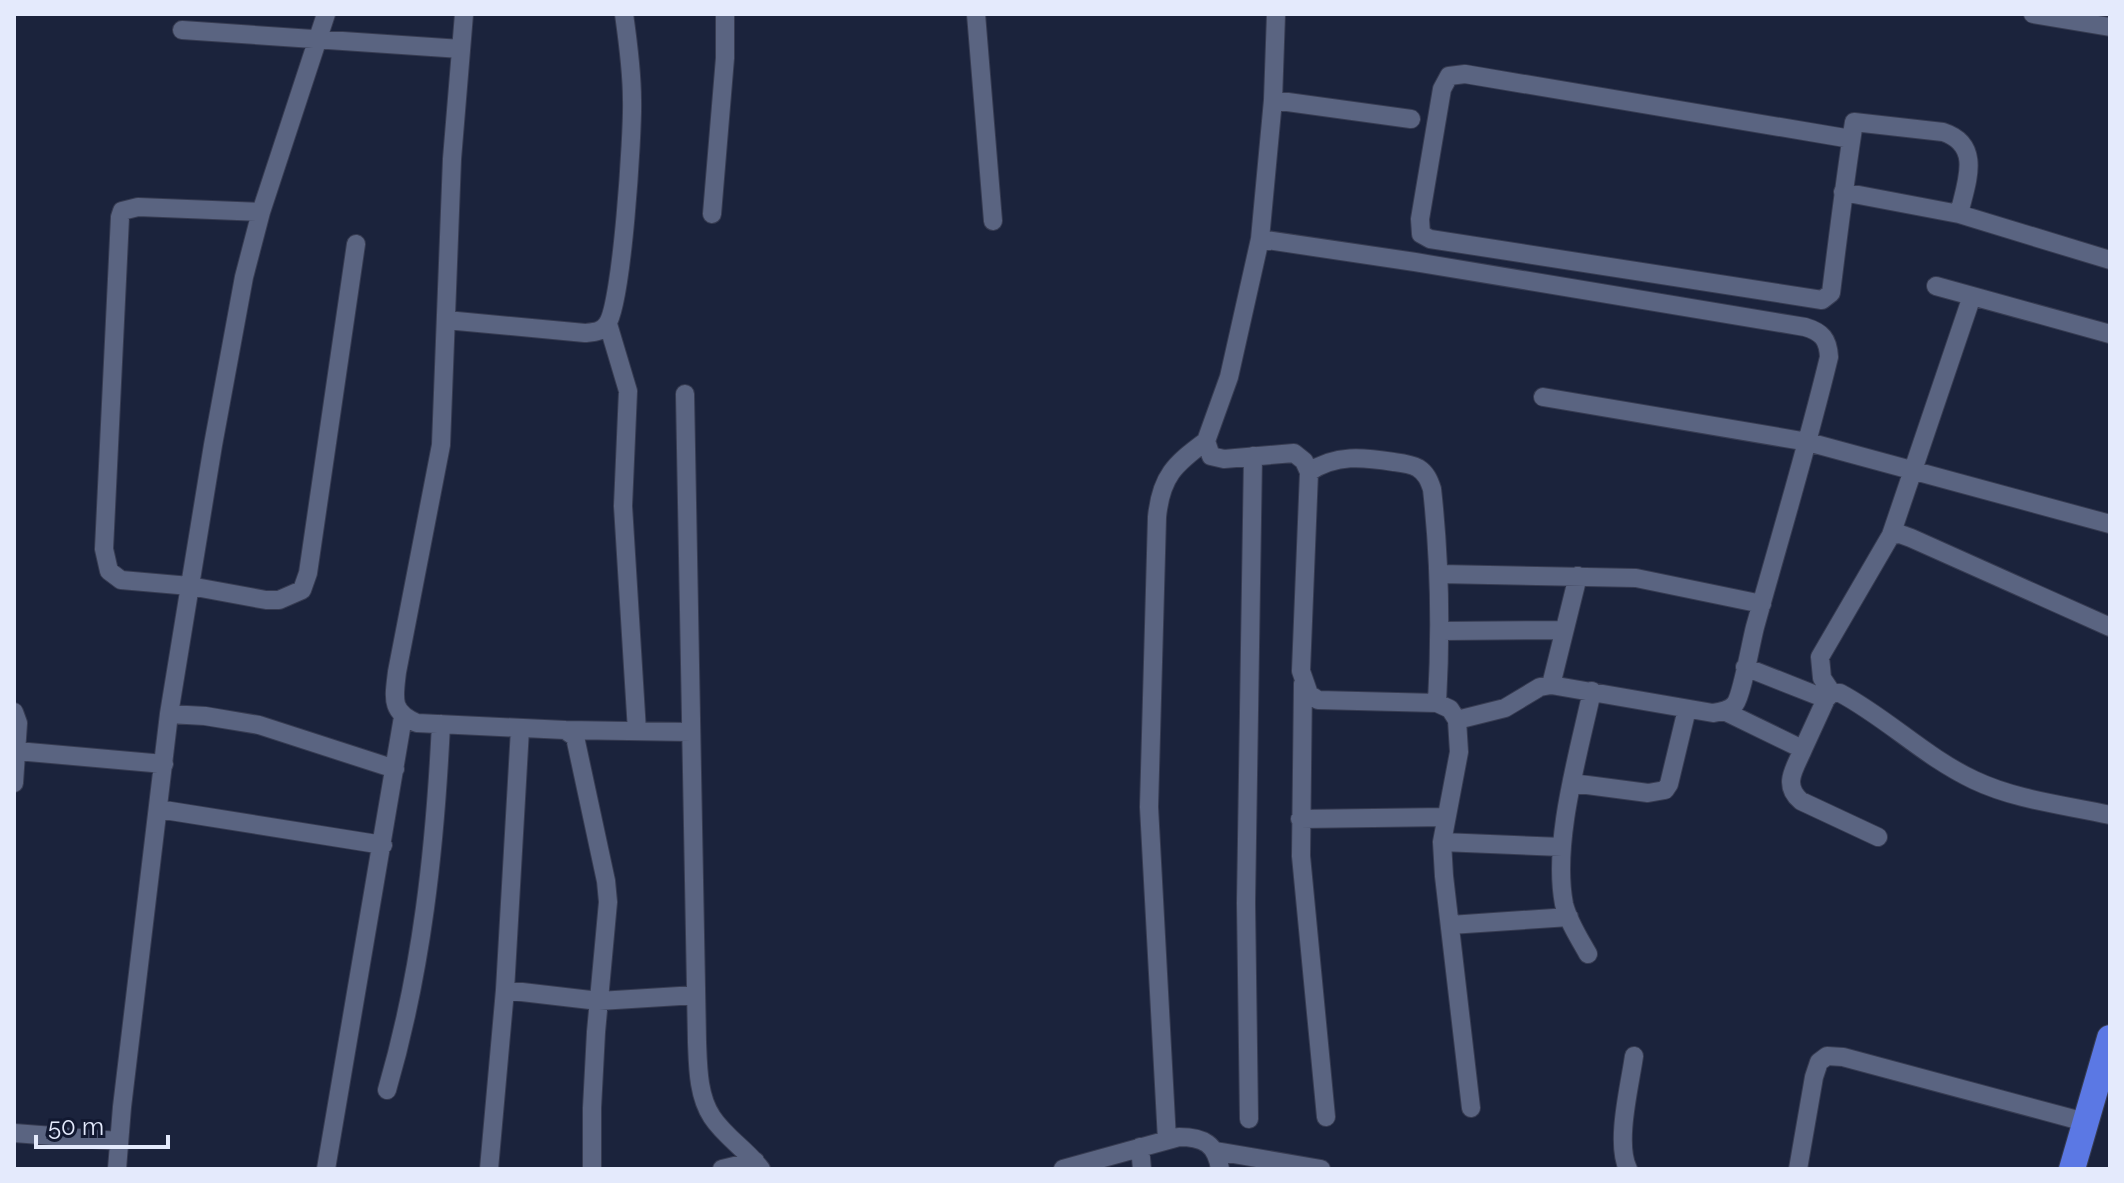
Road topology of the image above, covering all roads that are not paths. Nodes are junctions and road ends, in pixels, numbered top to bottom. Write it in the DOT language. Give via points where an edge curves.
graph roads {
  1 [pos="326,14"];
  2 [pos="464,14"];
  3 [pos="624,14"];
  4 [pos="725,14"];
  5 [pos="976,14"];
  6 [pos="1276,14"];
  7 [pos="2033,14"];
  8 [pos="2110,27"];
  9 [pos="182,30"];
  10 [pos="318,40"];
  11 [pos="461,49"];
  12 [pos="1273,100"];
  13 [pos="1411,119"];
  14 [pos="1851,139"];
  15 [pos="1843,192"];
  16 [pos="261,212"];
  17 [pos="712,214"];
  18 [pos="1959,214"];
  19 [pos="993,221"];
  20 [pos="1260,239"];
  21 [pos="356,244"];
  22 [pos="2110,260"];
  23 [pos="1936,286"];
  24 [pos="1972,296"];
  25 [pos="446,320"];
  26 [pos="608,324"];
  27 [pos="2110,334"];
  28 [pos="685,394"];
  29 [pos="1543,397"];
  30 [pos="1206,441"];
  31 [pos="1808,442"];
  32 [pos="1253,456"];
  33 [pos="1912,470"];
  34 [pos="1309,472"];
  35 [pos="2110,524"];
  36 [pos="1891,535"];
  37 [pos="1440,574"];
  38 [pos="1578,576"];
  39 [pos="190,586"];
  40 [pos="1762,604"];
  41 [pos="2110,627"];
  42 [pos="1563,630"];
  43 [pos="1441,631"];
  44 [pos="1745,667"];
  45 [pos="1303,683"];
  46 [pos="1551,685"];
  47 [pos="1592,691"];
  48 [pos="1829,696"];
  49 [pos="1437,703"];
  50 [pos="1687,709"];
  51 [pos="1724,711"];
  52 [pos="14,712"];
  53 [pos="169,714"];
  54 [pos="403,717"];
  55 [pos="1457,720"];
  56 [pos="441,724"];
  57 [pos="520,729"];
  58 [pos="565,730"];
  59 [pos="637,731"];
  60 [pos="691,732"];
  61 [pos="1804,747"];
  62 [pos="17,751"];
  63 [pos="164,764"];
  64 [pos="395,769"];
  65 [pos="14,783"];
  66 [pos="1572,783"];
  67 [pos="158,809"];
  68 [pos="2110,815"];
  69 [pos="1446,817"];
  70 [pos="1300,819"];
  71 [pos="1878,837"];
  72 [pos="1442,842"];
  73 [pos="383,845"];
  74 [pos="1562,847"];
  75 [pos="1569,917"];
  76 [pos="1450,925"];
  77 [pos="1588,954"];
  78 [pos="505,990"];
  79 [pos="696,995"];
  80 [pos="599,1001"];
  81 [pos="2108,1053"];
  82 [pos="1634,1056"];
  83 [pos="387,1090"];
  84 [pos="1471,1108"];
  85 [pos="1326,1117"];
  86 [pos="1249,1119"];
  87 [pos="2085,1122"];
  88 [pos="14,1133"];
  89 [pos="1167,1140"];
  90 [pos="119,1141"];
  91 [pos="1140,1147"];
  92 [pos="1218,1160"];
  93 [pos="758,1165"];
  94 [pos="117,1169"];
  95 [pos="326,1169"];
  96 [pos="489,1169"];
  97 [pos="592,1169"];
  98 [pos="722,1169"];
  99 [pos="1063,1169"];
  100 [pos="1142,1169"];
  101 [pos="1321,1169"];
  102 [pos="1628,1169"];
  103 [pos="1798,1169"];
  104 [pos="2072,1169"];
  1 -- 10 [label="street"];
  2 -- 11 [label="street"];
  3 -- 26 [label="street" via="632,74 630,145 617,295"];
  4 -- 17 [label="street"];
  5 -- 19 [label="street"];
  6 -- 12 [label="street"];
  7 -- 8 [label="street"];
  9 -- 10 [label="street"];
  10 -- 11 [label="street"];
  10 -- 16 [label="street"];
  11 -- 25 [label="street"];
  12 -- 13 [label="street"];
  12 -- 20 [label="street"];
  14 -- 15 [label="street"];
  14 -- 15 [label="street" via="1465,74 1449,76 1442,89 1421,234 1822,300 1831,293"];
  14 -- 18 [label="street" via="1854,122 1958,137 1967,148 1969,166"];
  15 -- 18 [label="street"];
  16 -- 39 [label="street" via="244,277"];
  16 -- 39 [label="street" via="128,208 117,227 105,563 121,580"];
  18 -- 22 [label="street"];
  20 -- 30 [label="street" via="1229,377"];
  20 -- 31 [label="street" via="1819,331 1828,342 1829,357"];
  21 -- 39 [label="street" via="302,590 266,600"];
  23 -- 24 [label="street"];
  24 -- 27 [label="street"];
  24 -- 33 [label="street"];
  25 -- 26 [label="street" via="585,333"];
  25 -- 54 [label="street" via="441,445 395,694"];
  26 -- 59 [label="street" via="628,391 623,506"];
  28 -- 60 [label="street"];
  29 -- 31 [label="street"];
  30 -- 32 [label="street" via="1211,456"];
  30 -- 89 [label="street" via="1165,480 1157,517 1149,807"];
  31 -- 33 [label="street"];
  31 -- 40 [label="street"];
  32 -- 34 [label="street" via="1294,453"];
  32 -- 86 [label="street" via="1246,903"];
  33 -- 35 [label="street"];
  33 -- 36 [label="street"];
  34 -- 37 [label="street" via="1324,462 1353,457 1418,468 1432,489"];
  34 -- 45 [label="street"];
  36 -- 41 [label="street" via="1911,538"];
  36 -- 48 [label="street" via="1820,657"];
  37 -- 38 [label="street"];
  37 -- 43 [label="street"];
  38 -- 40 [label="street" via="1636,578"];
  38 -- 42 [label="street"];
  39 -- 53 [label="street"];
  40 -- 44 [label="street"];
  42 -- 43 [label="street"];
  42 -- 46 [label="street"];
  43 -- 49 [label="street"];
  44 -- 48 [label="street"];
  44 -- 51 [label="street" via="1735,704"];
  45 -- 49 [label="street" via="1318,700"];
  45 -- 70 [label="street"];
  46 -- 47 [label="street"];
  46 -- 55 [label="street" via="1505,708"];
  47 -- 50 [label="street"];
  47 -- 66 [label="street"];
  48 -- 61 [label="street"];
  48 -- 68 [label="street" via="1840,693 1850,698 1974,780 2011,794"];
  49 -- 55 [label="street"];
  50 -- 51 [label="street"];
  50 -- 66 [label="street" via="1665,790 1648,793"];
  51 -- 61 [label="street"];
  52 -- 62 [label="street"];
  53 -- 63 [label="street"];
  53 -- 64 [label="street" via="259,725"];
  54 -- 56 [label="street"];
  54 -- 64 [label="street"];
  55 -- 69 [label="street" via="1459,752"];
  56 -- 57 [label="street"];
  56 -- 83 [label="street" via="423,925 410,1006"];
  57 -- 58 [label="street"];
  57 -- 78 [label="street"];
  58 -- 59 [label="street"];
  58 -- 80 [label="street" via="575,737 606,881 608,923"];
  59 -- 60 [label="street"];
  60 -- 79 [label="street"];
  61 -- 71 [label="street" via="1790,783 1792,793"];
  62 -- 63 [label="street"];
  62 -- 65 [label="street"];
  63 -- 67 [label="street"];
  64 -- 73 [label="street"];
  66 -- 74 [label="street"];
  67 -- 73 [label="street"];
  67 -- 90 [label="street"];
  69 -- 70 [label="street"];
  69 -- 72 [label="street"];
  70 -- 85 [label="street"];
  72 -- 74 [label="street"];
  72 -- 76 [label="street"];
  73 -- 95 [label="street"];
  74 -- 75 [label="street"];
  75 -- 76 [label="street"];
  75 -- 77 [label="street"];
  76 -- 84 [label="street"];
  78 -- 80 [label="street"];
  78 -- 96 [label="street"];
  79 -- 80 [label="street"];
  79 -- 93 [label="street" via="705,1106"];
  80 -- 97 [label="street"];
  81 -- 87 [label="highway"];
  82 -- 102 [label="street" via="1624,1134"];
  87 -- 103 [label="street" via="1827,1056 1814,1077"];
  87 -- 104 [label="highway"];
  88 -- 90 [label="street"];
  89 -- 91 [label="street"];
  89 -- 92 [label="street" via="1207,1141"];
  90 -- 94 [label="street"];
  91 -- 99 [label="street"];
  91 -- 100 [label="street"];
  92 -- 101 [label="street"];
  93 -- 98 [label="street"];
}
